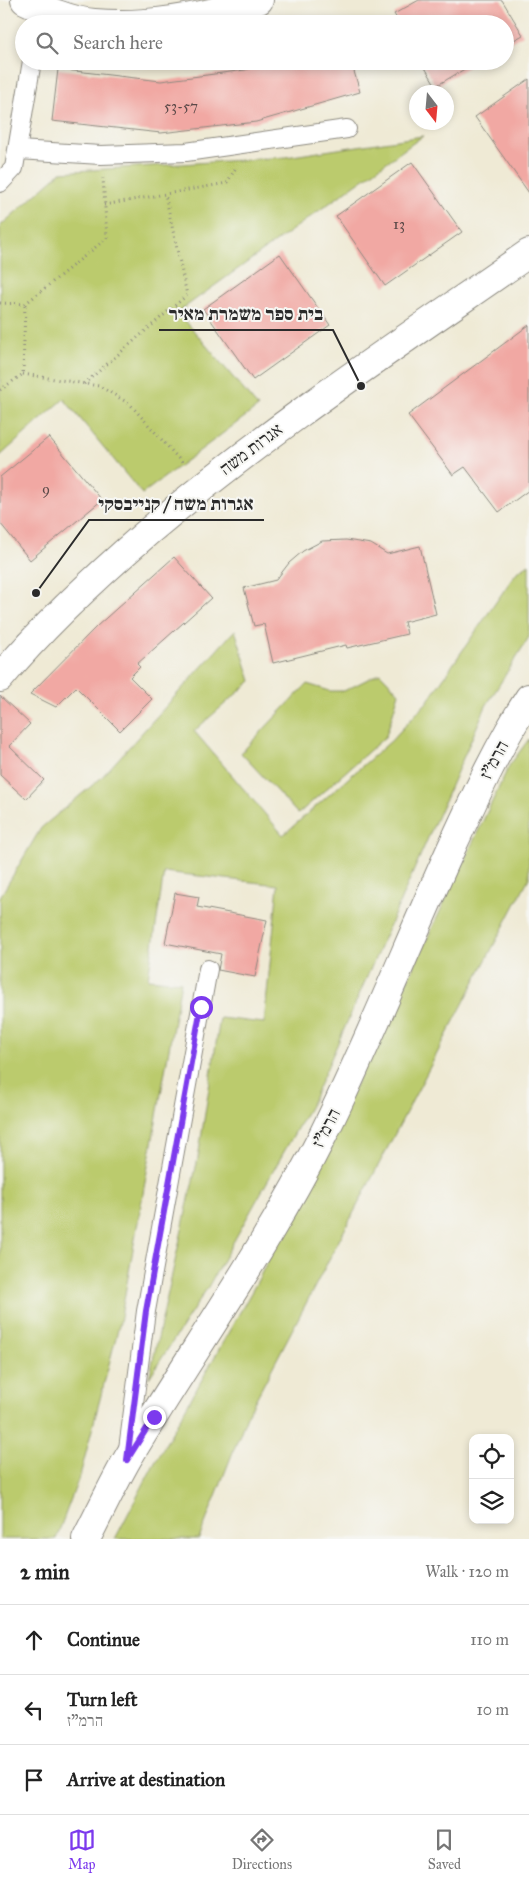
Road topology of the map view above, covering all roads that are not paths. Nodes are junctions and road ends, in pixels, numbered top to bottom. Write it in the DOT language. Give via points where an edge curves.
graph roads {
  1 [pos="259,0"];
  2 [pos="35,10"];
  3 [pos="59,15"];
  4 [pos="197,15"];
  5 [pos="31,70"];
  6 [pos="347,129"];
  7 [pos="18,150"];
  8 [pos="0,182"];
  9 [pos="529,253"];
  10 [pos="0,678"];
  11 [pos="529,698"];
  12 [pos="208,969"];
  13 [pos="127,1460"];
  14 [pos="86,1539"];
  1 -- 4 [label="street"];
  2 -- 3 [label="street"];
  5 -- 7 [label="lane"];
  6 -- 7 [label="lane" via="186,152 101,155"];
  7 -- 8 [label="lane" via="14,168"];
  9 -- 10 [label="street, אגרות משה" via="202,486 79,594"];
  11 -- 13 [label="street, הרמ\"ז" via="480,786 322,1136 232,1295"];
  12 -- 13 [label="lane" via="146,1311"];
  13 -- 14 [label="street, הרמ\"ז"];
}
